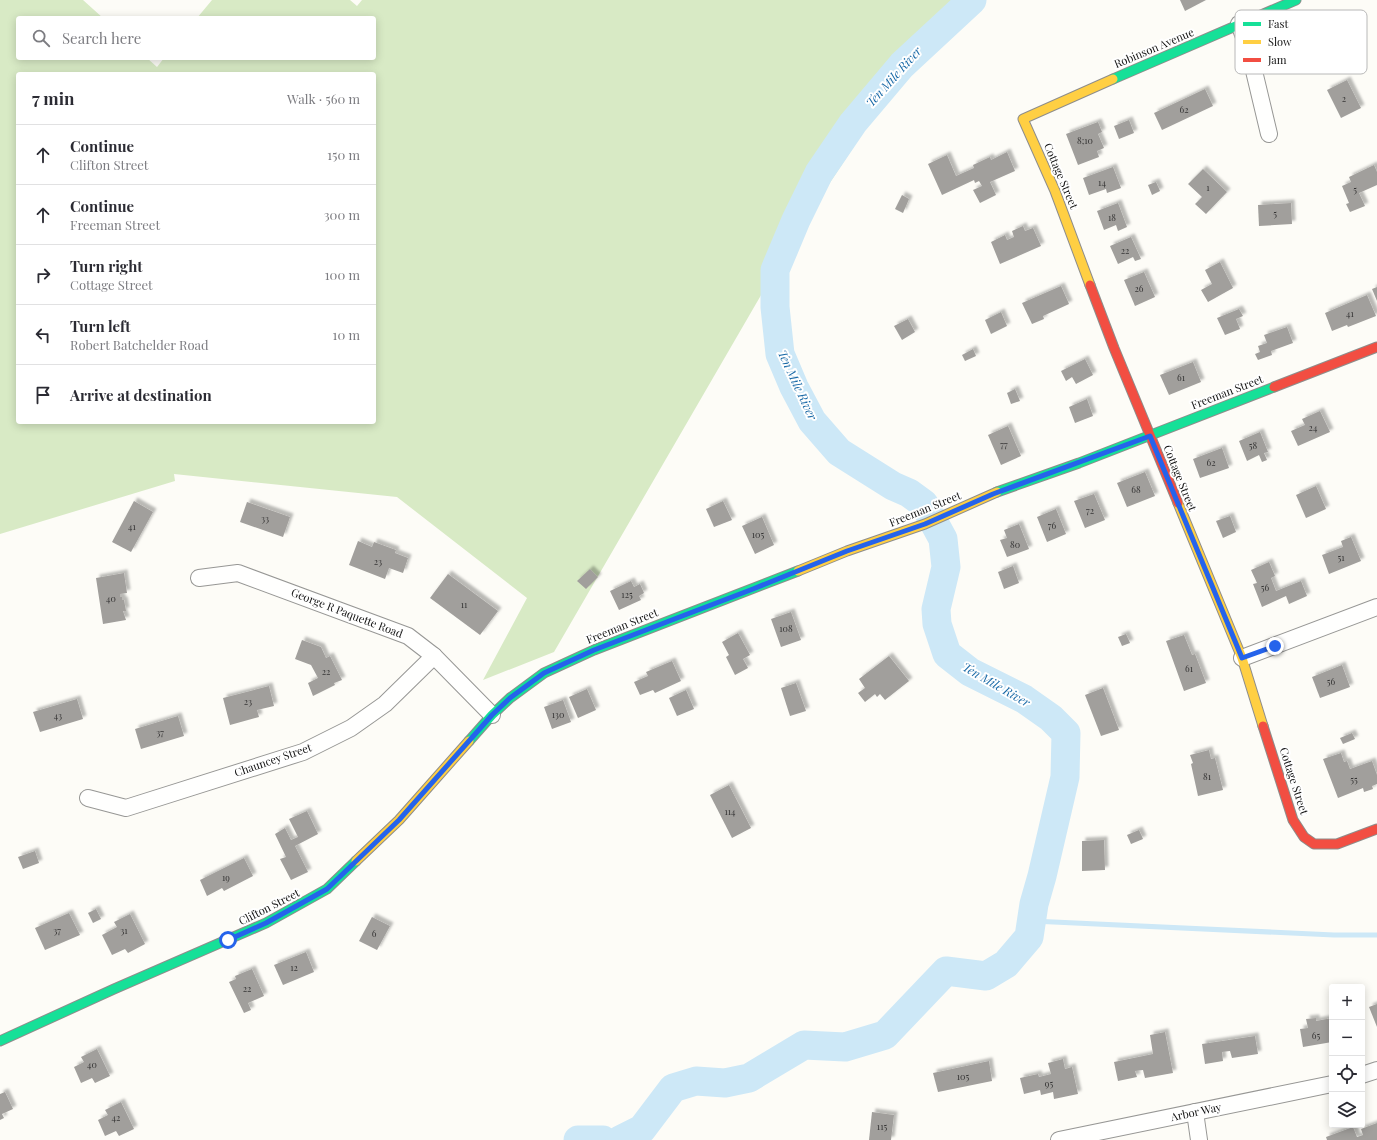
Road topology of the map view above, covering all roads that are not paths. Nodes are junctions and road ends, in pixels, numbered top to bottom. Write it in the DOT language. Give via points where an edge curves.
graph roads {
  1 [pos="1296,0"];
  2 [pos="1273,10"];
  3 [pos="1235,26"];
  4 [pos="1255,74"];
  5 [pos="1023,119"];
  6 [pos="1269,134"];
  7 [pos="1377,347"];
  8 [pos="1150,436"];
  9 [pos="199,578"];
  10 [pos="1377,608"];
  11 [pos="434,656"];
  12 [pos="1242,658"];
  13 [pos="492,715"];
  14 [pos="88,798"];
  15 [pos="1377,829"];
  16 [pos="0,1041"];
  17 [pos="1377,1070"];
  18 [pos="1365,1075"];
  19 [pos="1329,1085"];
  20 [pos="1195,1112"];
  21 [pos="1060,1140"];
  22 [pos="1199,1140"];
  1 -- 2 [label="street, Robinson Avenue"];
  3 -- 5 [label="street, Robinson Avenue"];
  4 -- 6 [label="street"];
  5 -- 8 [label="street, Cottage Street" via="1055,191"];
  7 -- 8 [label="street, Freeman Street"];
  8 -- 12 [label="street, Cottage Street"];
  8 -- 13 [label="street, Freeman Street" via="993,494 925,524 847,551 594,650 544,673"];
  9 -- 11 [label="street, George R Paquette Road" via="238,573 408,636"];
  10 -- 12 [label="street"];
  11 -- 13 [label="street, George R Paquette Road"];
  11 -- 14 [label="street, Chauncey Street" via="385,704 351,728 304,752 126,808"];
  12 -- 15 [label="street, Cottage Street" via="1293,820 1304,837 1313,843 1337,844"];
  13 -- 16 [label="street, Clifton Street" via="399,820 327,889 266,923"];
  17 -- 18 [label="street"];
  19 -- 20 [label="street, Arbor Way"];
  20 -- 21 [label="street, Arbor Way"];
  20 -- 22 [label="street"];
}
